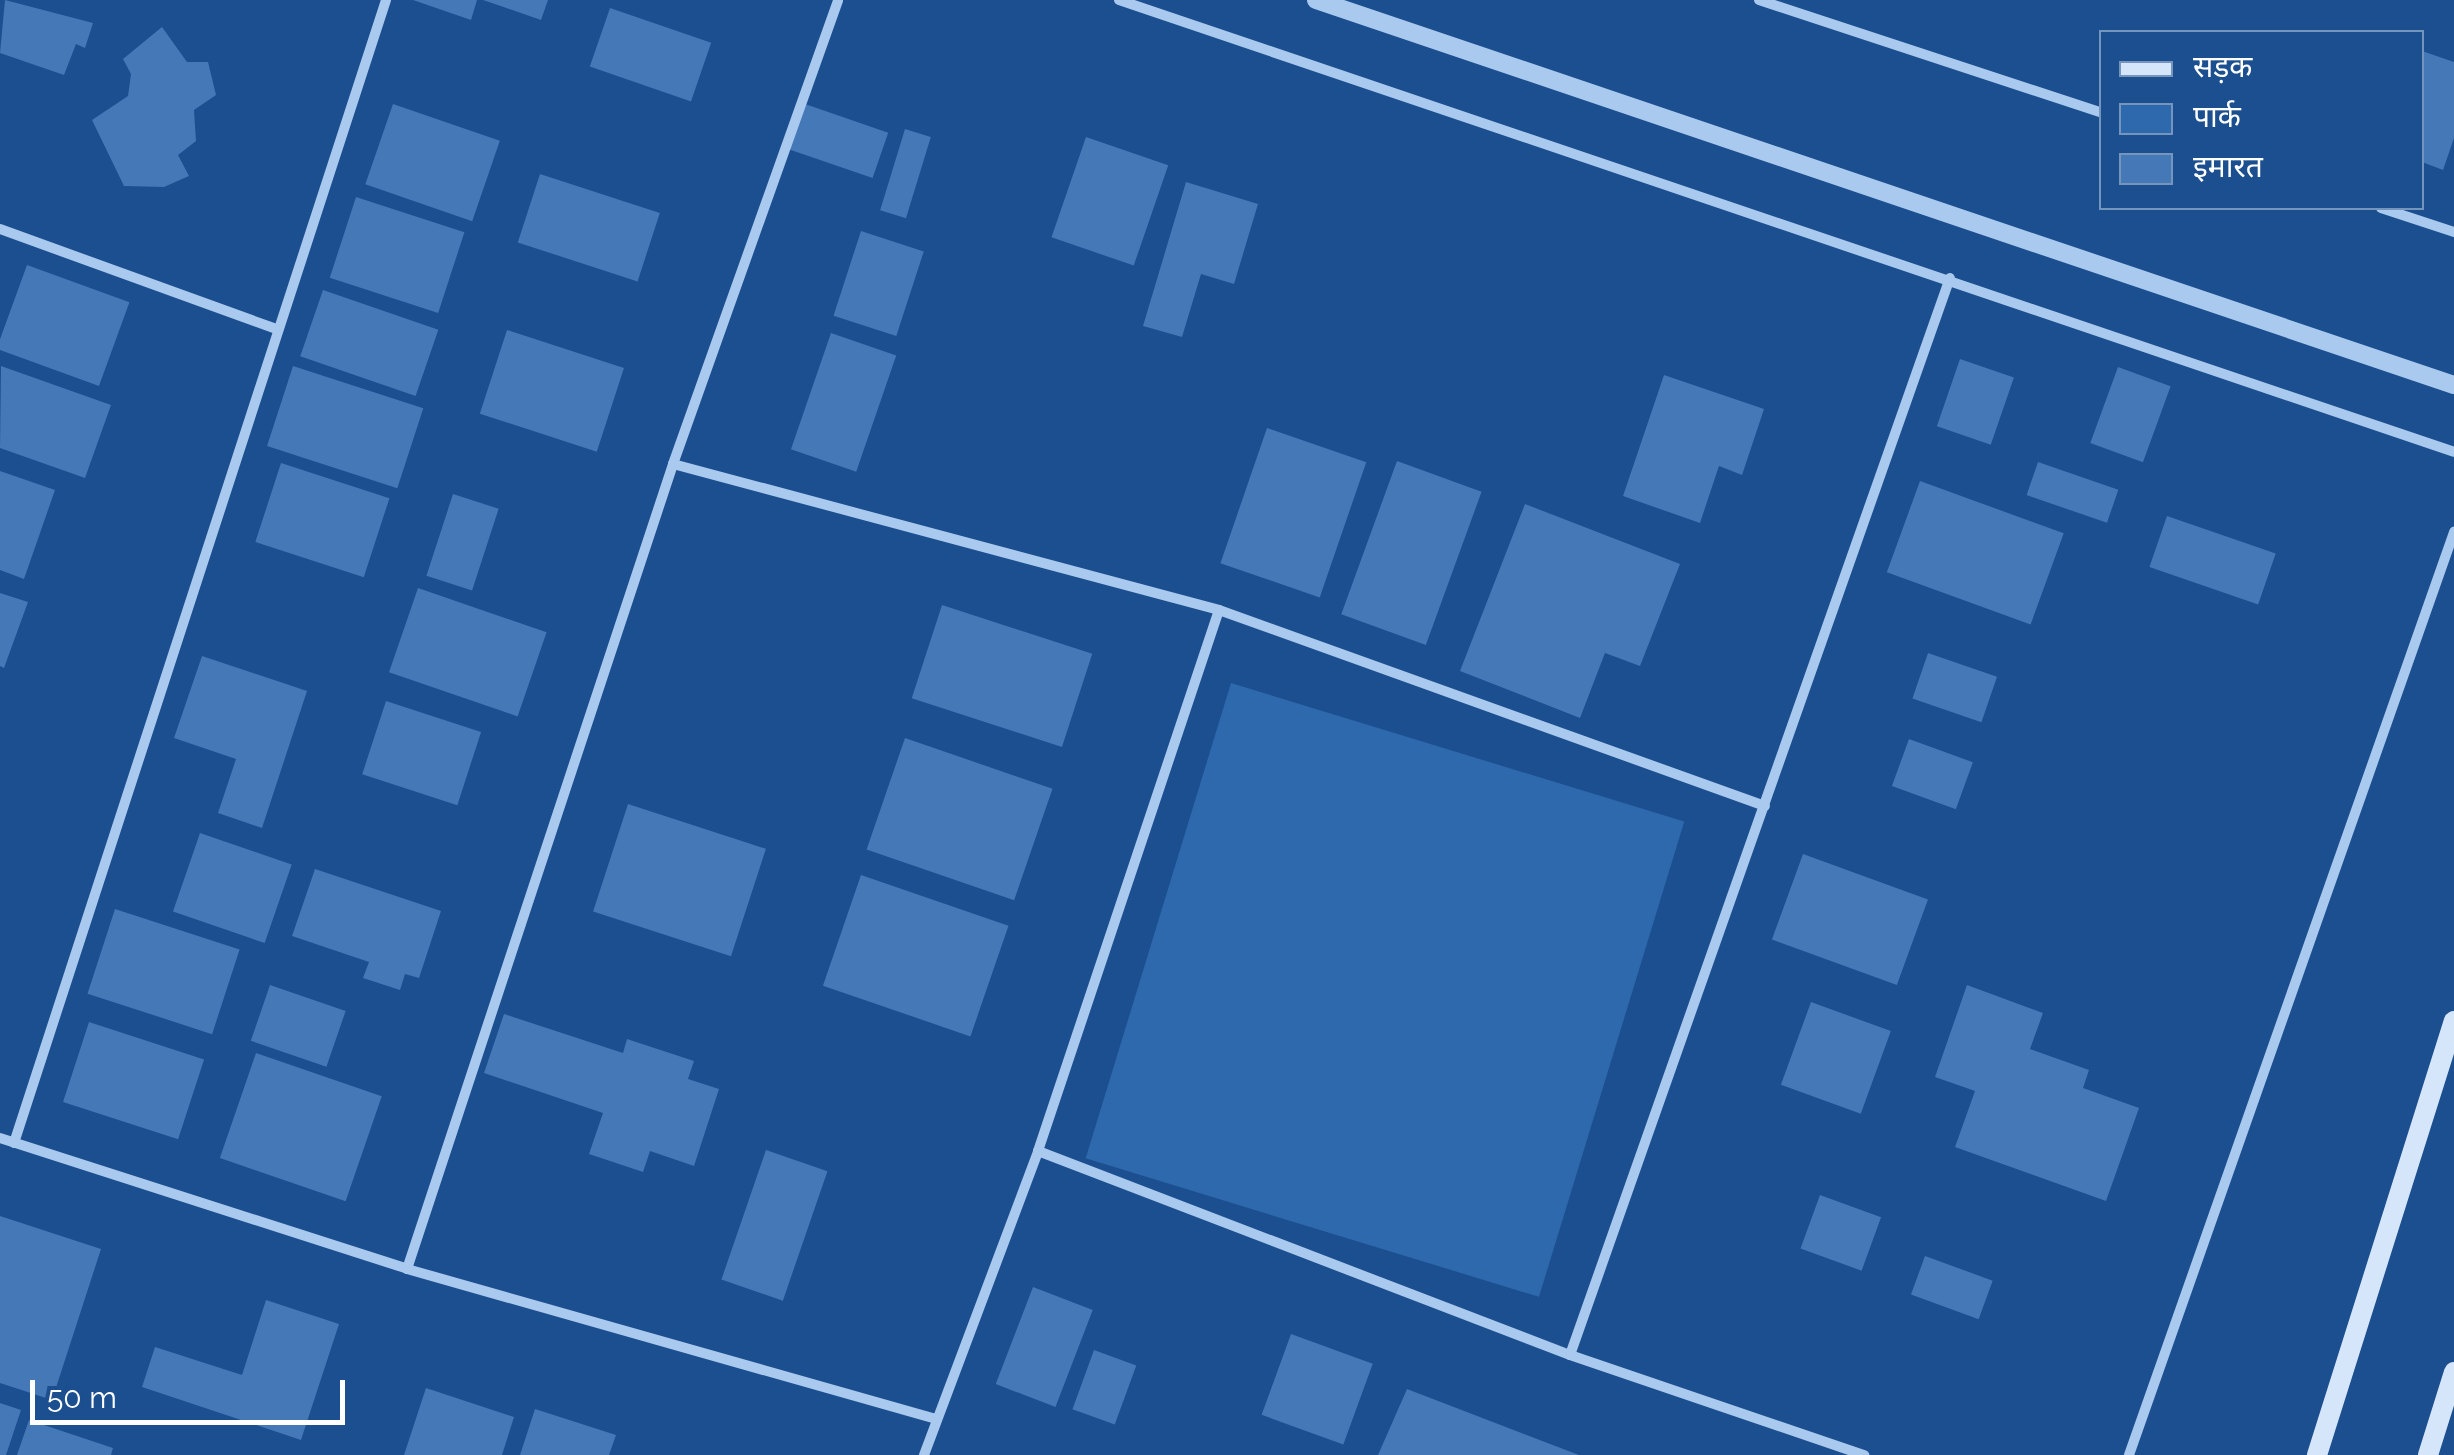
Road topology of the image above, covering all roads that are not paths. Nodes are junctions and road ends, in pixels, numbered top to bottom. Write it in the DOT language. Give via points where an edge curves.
graph roads {
  1 [pos="386,0"];
  2 [pos="838,0"];
  3 [pos="1120,0"];
  4 [pos="1316,0"];
  5 [pos="1759,0"];
  6 [pos="2099,112"];
  7 [pos="2387,210"];
  8 [pos="0,230"];
  9 [pos="2454,232"];
  10 [pos="1950,278"];
  11 [pos="276,329"];
  12 [pos="2454,384"];
  13 [pos="2454,452"];
  14 [pos="673,464"];
  15 [pos="2454,532"];
  16 [pos="1219,610"];
  17 [pos="1765,806"];
  18 [pos="2454,1021"];
  19 [pos="0,1138"];
  20 [pos="14,1143"];
  21 [pos="1038,1151"];
  22 [pos="407,1269"];
  23 [pos="1570,1355"];
  24 [pos="2454,1372"];
  25 [pos="936,1419"];
  26 [pos="924,1455"];
  27 [pos="1864,1455"];
  28 [pos="2130,1455"];
  29 [pos="2316,1455"];
  30 [pos="2428,1455"];
  1 -- 11 [label="street"];
  2 -- 14 [label="street"];
  3 -- 10 [label="street"];
  4 -- 12 [label="street"];
  5 -- 6 [label="street"];
  7 -- 9 [label="street"];
  8 -- 11 [label="street"];
  10 -- 13 [label="street"];
  10 -- 17 [label="street"];
  11 -- 20 [label="street"];
  14 -- 16 [label="street"];
  14 -- 22 [label="street"];
  15 -- 28 [label="street"];
  16 -- 17 [label="street"];
  16 -- 21 [label="street"];
  17 -- 23 [label="street"];
  18 -- 29 [label="main road"];
  19 -- 20 [label="street"];
  20 -- 22 [label="street"];
  21 -- 23 [label="street"];
  21 -- 25 [label="street"];
  22 -- 25 [label="street"];
  23 -- 27 [label="street"];
  24 -- 30 [label="main road"];
  25 -- 26 [label="street"];
}
